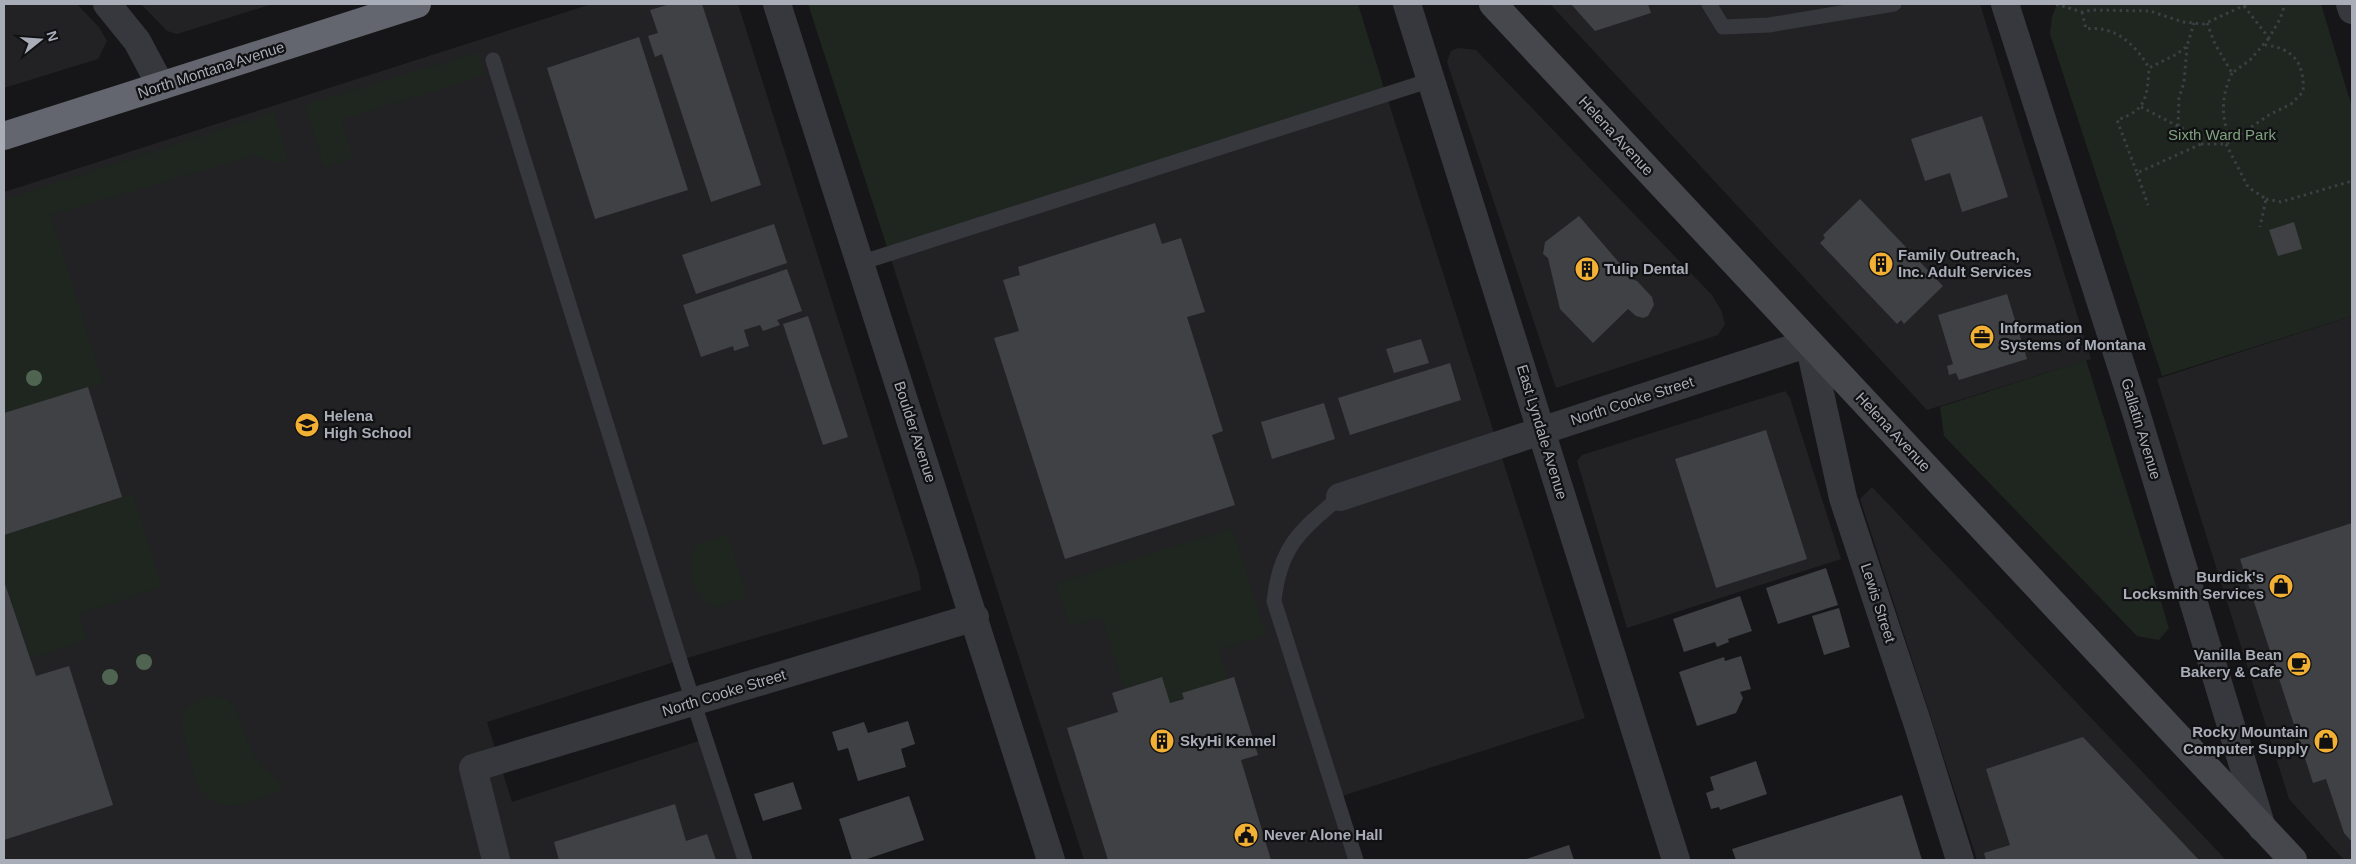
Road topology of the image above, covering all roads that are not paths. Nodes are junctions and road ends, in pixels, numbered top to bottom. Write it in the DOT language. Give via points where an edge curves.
graph roads {
  1 [pos="107,4"];
  2 [pos="417,4"];
  3 [pos="777,4"];
  4 [pos="1408,4"];
  5 [pos="1493,4"];
  6 [pos="1709,4"];
  7 [pos="1894,4"];
  8 [pos="2005,4"];
  9 [pos="2350,4"];
  10 [pos="2352,10"];
  11 [pos="493,60"];
  12 [pos="1431,80"];
  13 [pos="161,86"];
  14 [pos="4,136"];
  15 [pos="860,263"];
  16 [pos="1809,342"];
  17 [pos="1541,432"];
  18 [pos="1340,497"];
  19 [pos="975,617"];
  20 [pos="693,702"];
  21 [pos="2262,828"];
  22 [pos="496,860"];
  23 [pos="745,860"];
  24 [pos="1051,860"];
  25 [pos="1356,860"];
  26 [pos="1676,860"];
  27 [pos="1960,860"];
  28 [pos="2293,860"];
  1 -- 13 [label="street" via="137,41"];
  2 -- 13 [label="highway, North Montana Avenue"];
  3 -- 15 [label="street, Boulder Avenue"];
  4 -- 12 [label="street, East Lyndale Avenue"];
  5 -- 16 [label="street, Helena Avenue"];
  6 -- 7 [label="lane" via="1723,27 1769,24"];
  8 -- 21 [label="street, Gallatin Avenue" via="2135,409"];
  9 -- 10 [label="street"];
  11 -- 20 [label="lane"];
  12 -- 15 [label="lane"];
  12 -- 17 [label="street, East Lyndale Avenue"];
  13 -- 14 [label="highway, North Montana Avenue"];
  15 -- 19 [label="street, Boulder Avenue"];
  16 -- 17 [label="street, North Cooke Street"];
  16 -- 21 [label="street, Helena Avenue"];
  16 -- 27 [label="street, Lewis Street" via="1843,498"];
  17 -- 18 [label="street, North Cooke Street"];
  17 -- 26 [label="street, East Lyndale Avenue"];
  18 -- 25 [label="lane" via="1305,527 1287,549 1276,576 1274,601"];
  19 -- 20 [label="street, North Cooke Street"];
  19 -- 24 [label="street, Boulder Avenue"];
  20 -- 22 [label="street, North Cooke Street" via="473,768"];
  20 -- 23 [label="lane"];
  21 -- 28 [label="street, Helena Avenue"];
}
